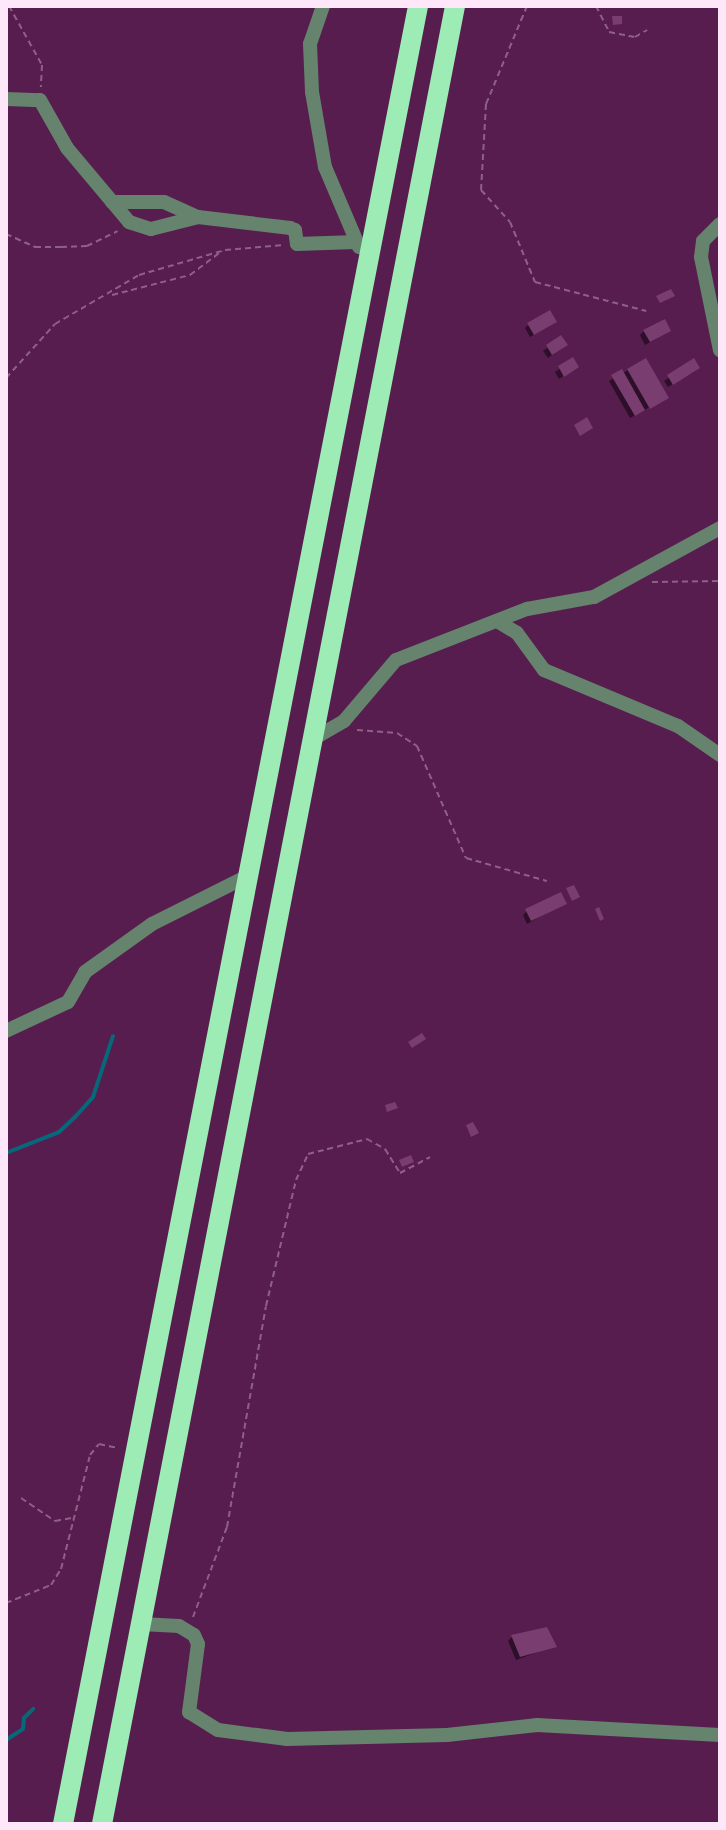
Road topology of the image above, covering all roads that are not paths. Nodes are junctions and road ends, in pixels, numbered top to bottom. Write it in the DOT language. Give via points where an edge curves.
graph roads {
  1 [pos="323,6"];
  2 [pos="418,6"];
  3 [pos="455,6"];
  4 [pos="6,99"];
  5 [pos="112,202"];
  6 [pos="198,217"];
  7 [pos="720,224"];
  8 [pos="356,242"];
  9 [pos="368,265"];
  10 [pos="720,350"];
  11 [pos="720,528"];
  12 [pos="497,621"];
  13 [pos="313,739"];
  14 [pos="720,755"];
  15 [pos="248,876"];
  16 [pos="6,1031"];
  17 [pos="141,1624"];
  18 [pos="720,1735"];
  19 [pos="63,1824"];
  20 [pos="102,1824"];
  1 -- 8 [label="street" via="310,44 312,92 325,167"];
  2 -- 9 [label="highway"];
  3 -- 13 [label="highway"];
  4 -- 5 [label="street" via="40,100 67,148"];
  5 -- 6 [label="street" via="164,202"];
  5 -- 6 [label="street" via="129,222 151,229"];
  6 -- 8 [label="street" via="290,228 297,244"];
  7 -- 10 [label="street" via="703,241 701,257"];
  8 -- 9 [label="street"];
  9 -- 15 [label="highway"];
  11 -- 12 [label="street" via="594,597 540,606"];
  12 -- 13 [label="street" via="396,660 356,708"];
  12 -- 14 [label="street" via="517,633 544,670 678,726"];
  13 -- 17 [label="highway"];
  15 -- 16 [label="street" via="152,924 85,972 68,1002"];
  15 -- 19 [label="highway"];
  17 -- 18 [label="street" via="188,1629 198,1644 189,1712 218,1730 287,1739 447,1735 537,1725"];
  17 -- 20 [label="highway"];
}
